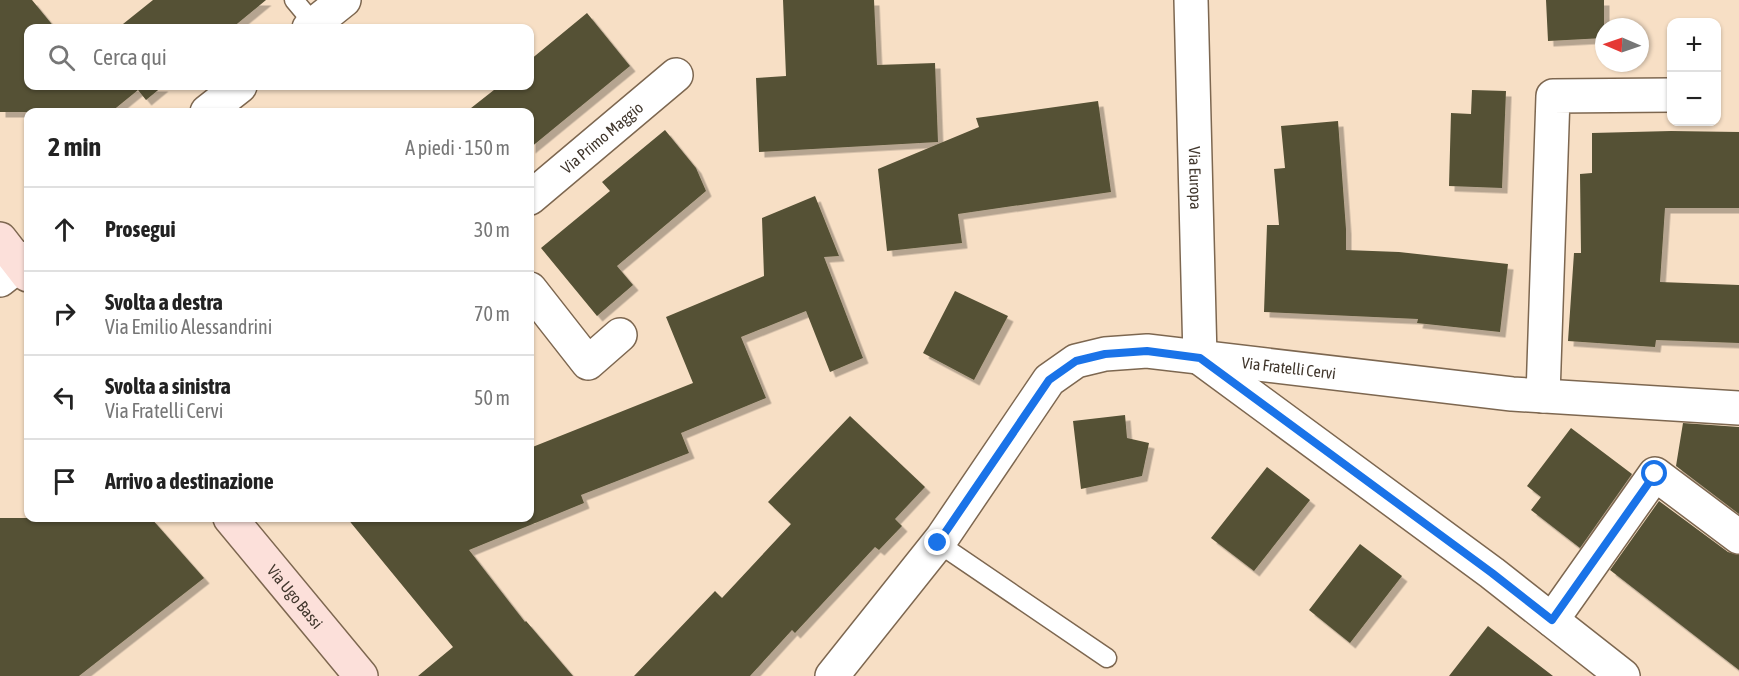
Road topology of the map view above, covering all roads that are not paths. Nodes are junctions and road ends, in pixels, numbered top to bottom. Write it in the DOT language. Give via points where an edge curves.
graph roads {
  1 [pos="344,0"];
  2 [pos="1191,0"];
  3 [pos="306,18"];
  4 [pos="676,75"];
  5 [pos="235,90"];
  6 [pos="1667,94"];
  7 [pos="212,108"];
  8 [pos="534,195"];
  9 [pos="0,239"];
  10 [pos="19,269"];
  11 [pos="534,295"];
  12 [pos="620,335"];
  13 [pos="1200,358"];
  14 [pos="1543,396"];
  15 [pos="1739,408"];
  16 [pos="233,522"];
  17 [pos="1739,537"];
  18 [pos="938,543"];
  19 [pos="1552,620"];
  20 [pos="1107,658"];
  21 [pos="361,676"];
  22 [pos="832,676"];
  23 [pos="1623,676"];
  1 -- 3 [label="street"];
  2 -- 13 [label="street, Via Europa"];
  4 -- 8 [label="street, Via Primo Maggio"];
  5 -- 7 [label="street"];
  6 -- 14 [label="street" via="1553,96"];
  9 -- 10 [label="street"];
  11 -- 12 [label="street" via="588,363"];
  13 -- 14 [label="street, Via Fratelli Cervi"];
  13 -- 18 [label="street, Via Fratelli Cervi" via="1147,351 1105,354 1076,361 1049,380"];
  13 -- 19 [label="street"];
  14 -- 15 [label="street, Via Fratelli Cervi"];
  16 -- 21 [label="street, Via Ugo Bassi"];
  17 -- 19 [label="street" via="1655,474"];
  18 -- 20 [label="lane"];
  18 -- 22 [label="street, Via Fratelli Cervi"];
  19 -- 23 [label="street"];
}
